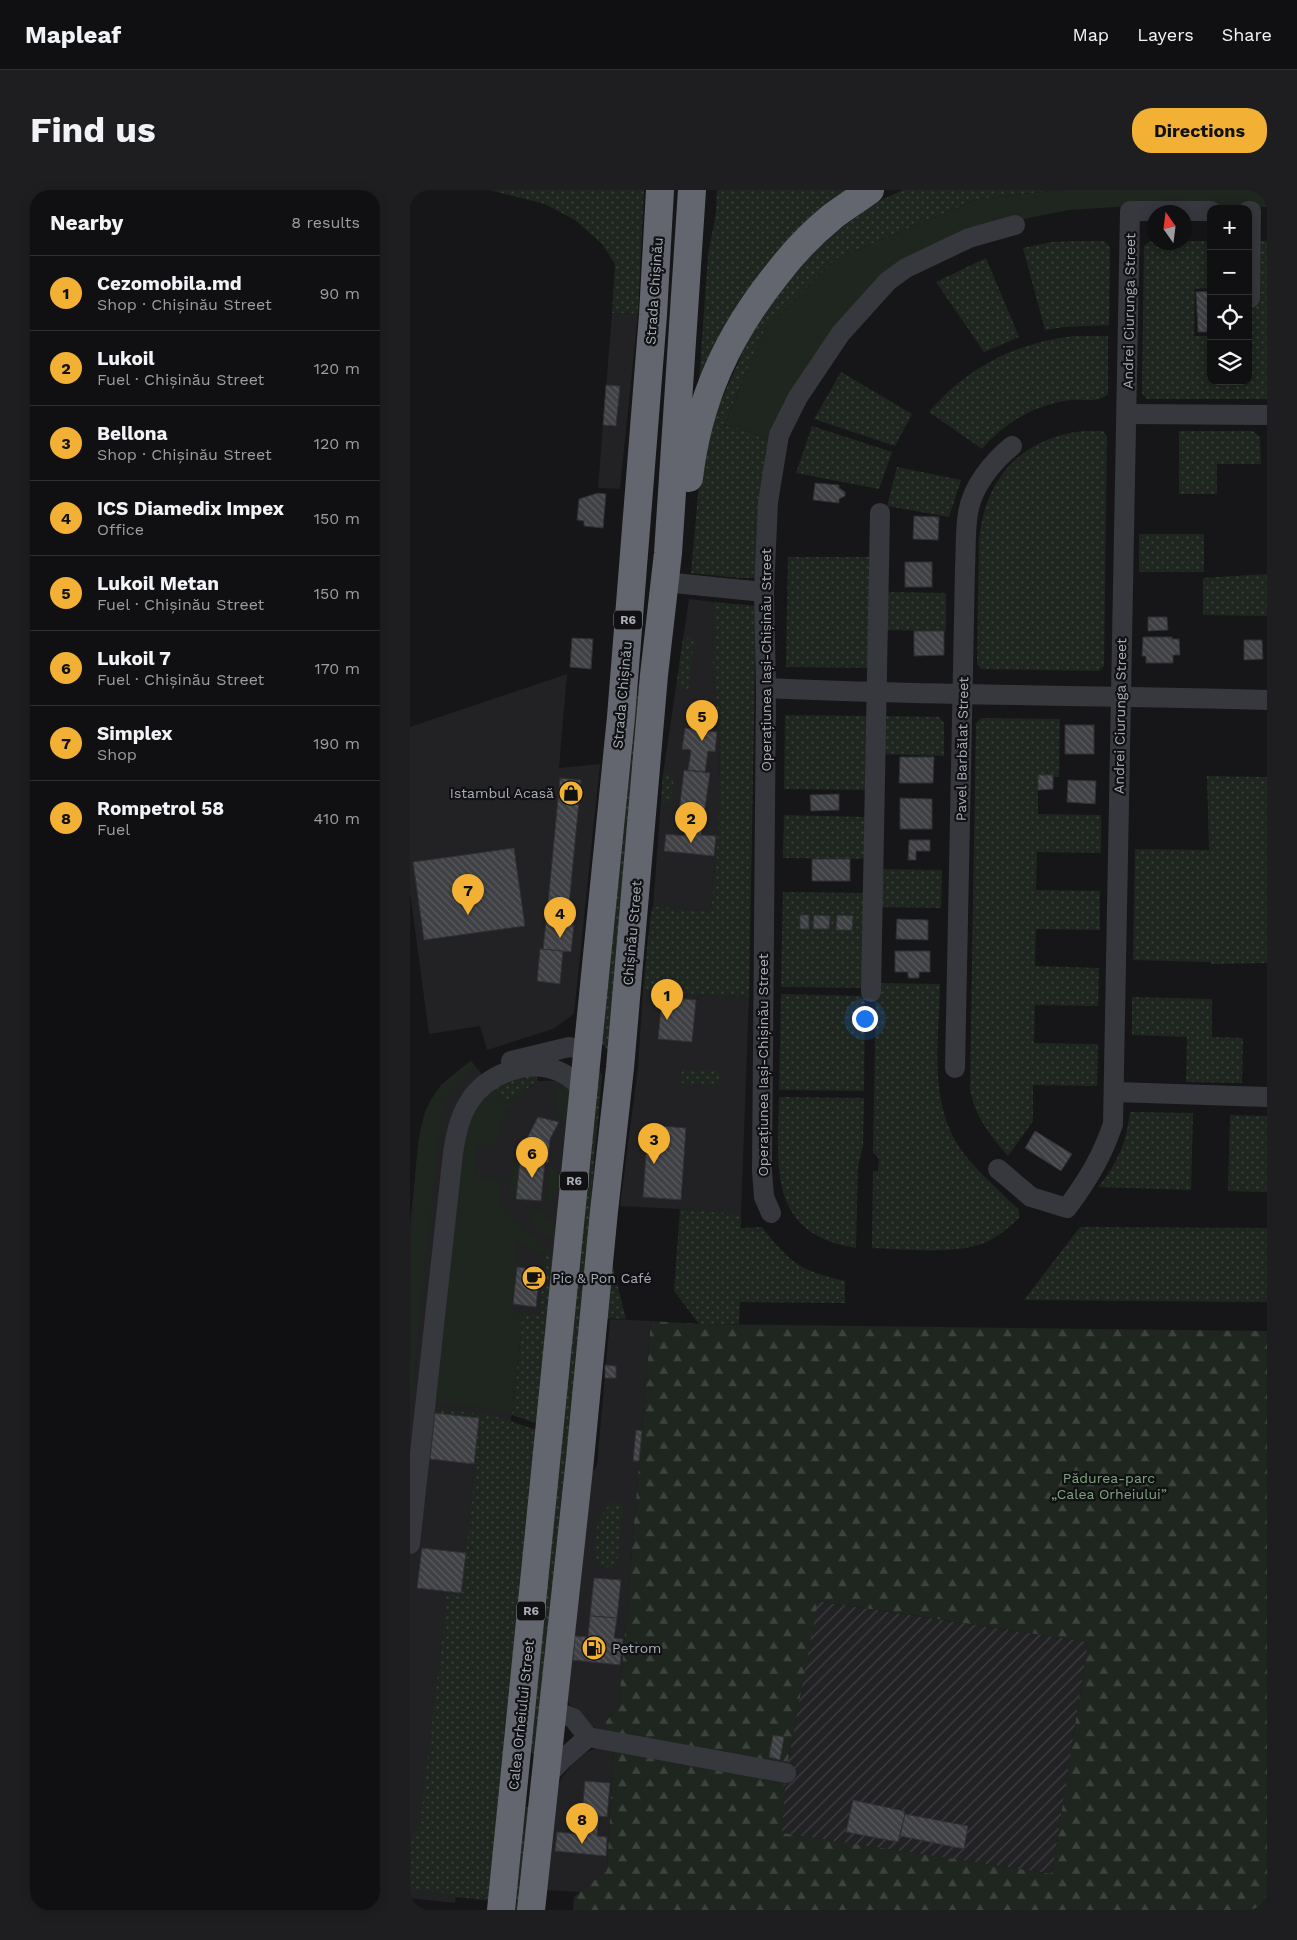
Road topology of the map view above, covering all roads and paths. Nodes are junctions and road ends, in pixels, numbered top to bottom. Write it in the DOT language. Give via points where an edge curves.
graph roads {
  1 [pos="660,190"];
  2 [pos="692,190"];
  3 [pos="870,190"];
  4 [pos="1207,211"];
  5 [pos="1015,225"];
  6 [pos="1250,250"];
  7 [pos="1250,295"];
  8 [pos="1127,414"];
  9 [pos="1267,415"];
  10 [pos="1012,446"];
  11 [pos="880,512"];
  12 [pos="668,553"];
  13 [pos="664,582"];
  14 [pos="764,592"];
  15 [pos="766,688"];
  16 [pos="876,694"];
  17 [pos="963,694"];
  18 [pos="1120,696"];
  19 [pos="1267,700"];
  20 [pos="871,992"];
  21 [pos="578,1048"];
  22 [pos="620,1068"];
  23 [pos="955,1068"];
  24 [pos="583,1089"];
  25 [pos="1115,1092"];
  26 [pos="1267,1097"];
  27 [pos="998,1170"];
  28 [pos="771,1214"];
  29 [pos="410,1486"];
  30 [pos="412,1513"];
  31 [pos="410,1544"];
  32 [pos="552,1710"];
  33 [pos="588,1737"];
  34 [pos="786,1773"];
  35 [pos="515,1776"];
  36 [pos="545,1778"];
  37 [pos="500,1910"];
  38 [pos="532,1910"];
  1 -- 21 [label="highway, Strada Chișinău / R6" via="621,717 594,980"];
  2 -- 12 [label="highway, R6"];
  3 -- 12 [label="highway" via="832,216 794,252 758,297 732,337 702,408 691,459 684,517"];
  4 -- 8 [label="street, Andrei Ciurunga Street" via="1130,211"];
  5 -- 14 [label="street, Operațiunea Iași-Chișinău Street" via="969,238 906,268 888,281 841,333 798,397 779,435 768,502"];
  6 -- 7 [label="street"];
  8 -- 9 [label="street"];
  8 -- 18 [label="street, Andrei Ciurunga Street"];
  10 -- 17 [label="street, Pavel Barbălat Street" via="997,459 981,482 968,512"];
  11 -- 16 [label="street"];
  12 -- 13 [label="highway, Chișinău Street / R6"];
  13 -- 14 [label="street"];
  13 -- 22 [label="highway, Chișinău Street / R6"];
  14 -- 15 [label="street, Operațiunea Iași-Chișinău Street"];
  15 -- 16 [label="street"];
  15 -- 28 [label="street, Operațiunea Iași-Chișinău Street" via="762,1171 764,1197"];
  16 -- 17 [label="street"];
  16 -- 20 [label="street"];
  17 -- 18 [label="street"];
  17 -- 23 [label="street, Pavel Barbălat Street"];
  18 -- 19 [label="street"];
  18 -- 25 [label="street, Andrei Ciurunga Street"];
  21 -- 22 [label="highway"];
  21 -- 24 [label="highway, R6"];
  21 -- 29 [label="street" via="526,1056 491,1069 476,1078 453,1115"];
  22 -- 32 [label="highway, Chișinău Street / R6"];
  24 -- 30 [label="street" via="571,1077 556,1070 518,1069 499,1075 481,1087 462,1115 454,1153"];
  24 -- 35 [label="highway, Calea Orheiului Street / R6"];
  25 -- 26 [label="street"];
  25 -- 27 [label="street, Andrei Ciurunga Street" via="1114,1124 1106,1145 1092,1174 1067,1208 1032,1198"];
  30 -- 31 [label="street"];
  32 -- 33 [label="street" via="574,1718"];
  32 -- 36 [label="highway, R6"];
  33 -- 34 [label="street"];
  33 -- 36 [label="street"];
  35 -- 36 [label="highway"];
  35 -- 37 [label="highway, Calea Orheiului Street / R6"];
  36 -- 38 [label="highway, R6"];
}
